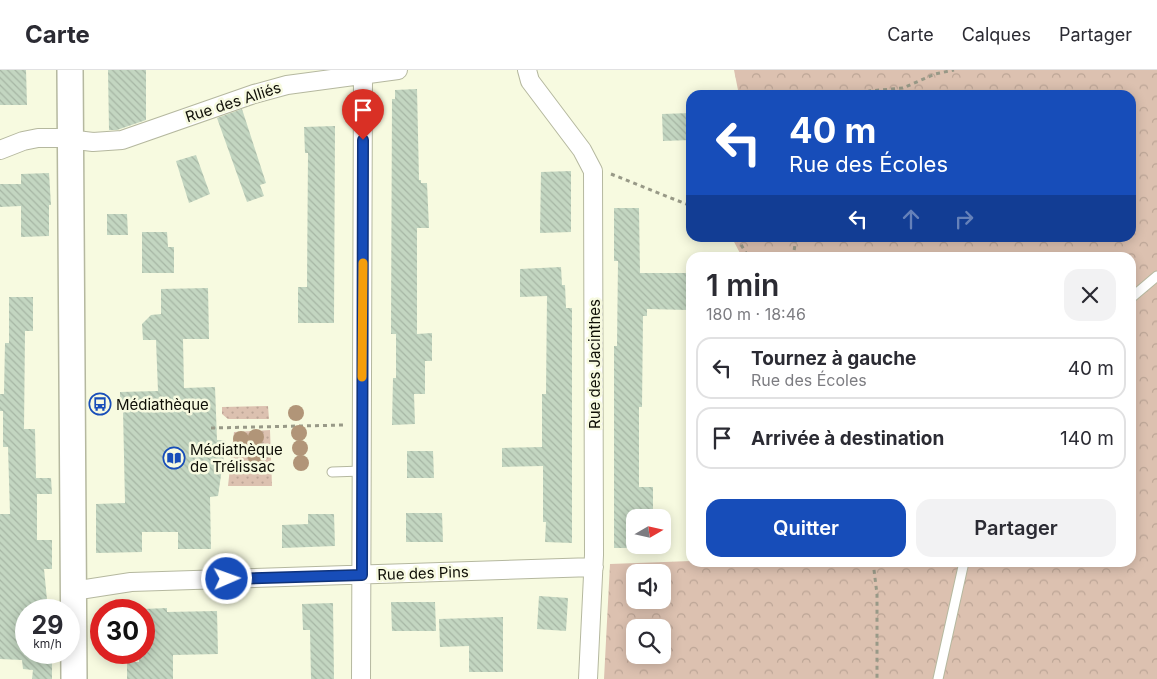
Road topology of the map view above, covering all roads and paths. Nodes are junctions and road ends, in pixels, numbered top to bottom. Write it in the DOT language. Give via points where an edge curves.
graph roads {
  1 [pos="70,70"];
  2 [pos="398,70"];
  3 [pos="527,70"];
  4 [pos="954,70"];
  5 [pos="364,74"];
  6 [pos="880,90"];
  7 [pos="71,140"];
  8 [pos="0,150"];
  9 [pos="592,171"];
  10 [pos="686,204"];
  11 [pos="1157,276"];
  12 [pos="1136,294"];
  13 [pos="362,424"];
  14 [pos="211,428"];
  15 [pos="362,471"];
  16 [pos="332,472"];
  17 [pos="594,567"];
  18 [pos="874,567"];
  19 [pos="963,567"];
  20 [pos="362,575"];
  21 [pos="73,591"];
  22 [pos="74,679"];
  23 [pos="361,679"];
  24 [pos="588,679"];
  25 [pos="877,679"];
  26 [pos="938,679"];
  1 -- 7 [label="main road"];
  2 -- 5 [label="street, Rue des Alliés"];
  3 -- 9 [label="street, Rue des Jacinthes" via="530,81 582,150"];
  4 -- 6 [label="path" via="902,88"];
  5 -- 7 [label="street, Rue des Alliés" via="287,85 122,140"];
  5 -- 13 [label="street"];
  7 -- 8 [label="street, Rue des Alliés" via="38,138"];
  7 -- 21 [label="main road"];
  9 -- 10 [label="path" via="611,174"];
  9 -- 17 [label="street, Rue des Jacinthes"];
  11 -- 12 [label="lane"];
  13 -- 14 [label="path"];
  13 -- 15 [label="street"];
  15 -- 16 [label="lane"];
  15 -- 20 [label="street"];
  17 -- 20 [label="street, Rue des Pins"];
  17 -- 24 [label="street, Rue des Jacinthes"];
  18 -- 25 [label="path" via="877,594"];
  19 -- 26 [label="lane"];
  20 -- 21 [label="street, Rue des Pins" via="130,582"];
  20 -- 23 [label="street"];
  21 -- 22 [label="main road"];
}
